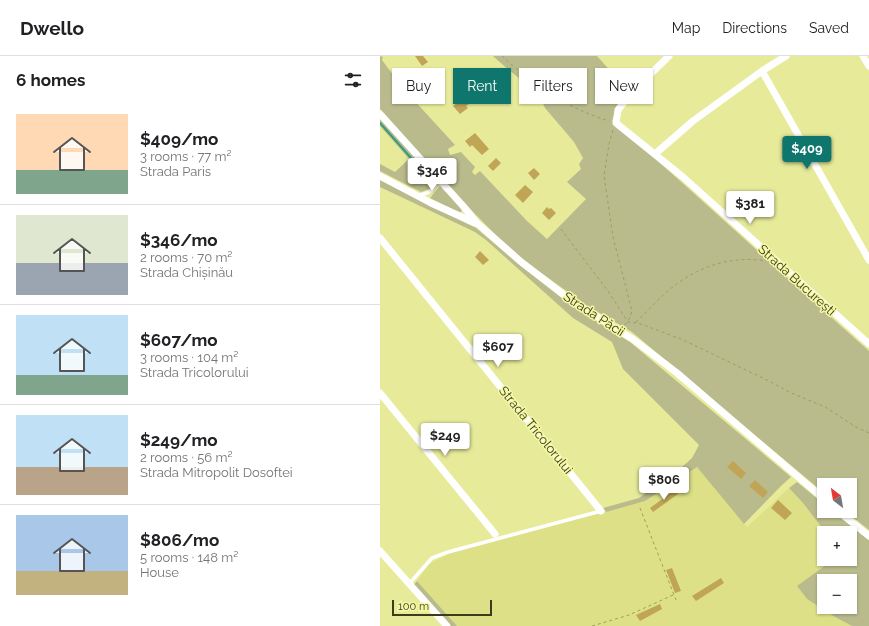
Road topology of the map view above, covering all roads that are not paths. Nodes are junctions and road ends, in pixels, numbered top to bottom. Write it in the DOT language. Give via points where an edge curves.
graph roads {
  1 [pos="669,56"];
  2 [pos="786,56"];
  3 [pos="863,56"];
  4 [pos="869,66"];
  5 [pos="762,71"];
  6 [pos="380,114"];
  7 [pos="656,154"];
  8 [pos="380,176"];
  9 [pos="438,179"];
  10 [pos="418,195"];
  11 [pos="477,223"];
  12 [pos="380,238"];
  13 [pos="869,260"];
  14 [pos="869,344"];
  15 [pos="380,393"];
  16 [pos="817,493"];
  17 [pos="601,511"];
  18 [pos="847,518"];
  19 [pos="495,534"];
  20 [pos="869,536"];
  21 [pos="380,551"];
  22 [pos="409,584"];
  23 [pos="446,626"];
  1 -- 7 [label="street, Strada București" via="631,93 618,110 616,122"];
  2 -- 5 [label="street"];
  3 -- 4 [label="street"];
  5 -- 7 [label="street" via="693,121"];
  5 -- 13 [label="street"];
  6 -- 9 [label="street, Strada Păcii"];
  7 -- 14 [label="street, Strada București"];
  8 -- 10 [label="street"];
  9 -- 10 [label="lane" via="433,190"];
  9 -- 11 [label="street, Strada Păcii"];
  10 -- 11 [label="street"];
  11 -- 16 [label="street, Strada Păcii" via="544,280 634,340 677,373"];
  12 -- 17 [label="street, Strada Tricolorului"];
  15 -- 19 [label="street"];
  17 -- 22 [label="lane" via="432,558"];
  18 -- 20 [label="street"];
  21 -- 22 [label="street"];
  22 -- 23 [label="street"];
}
